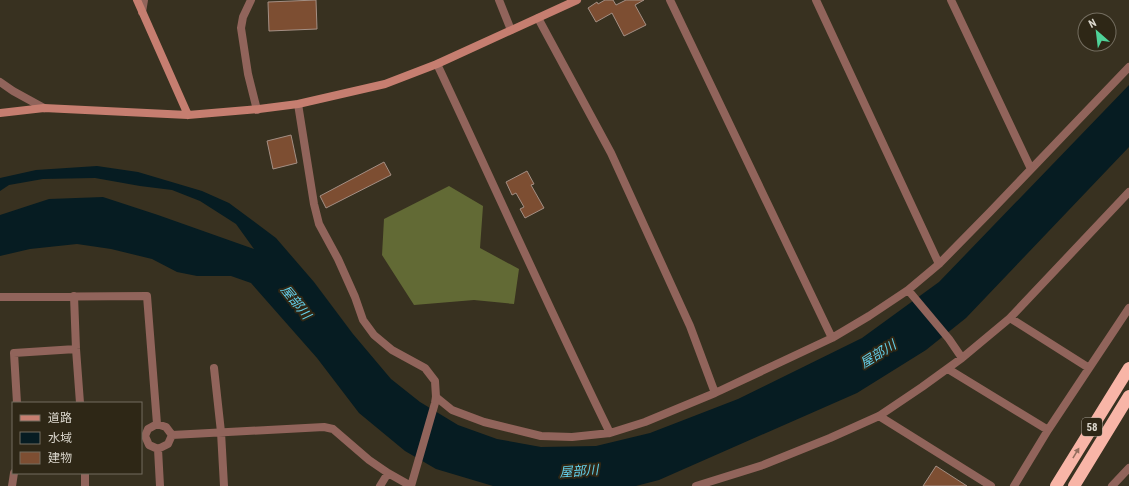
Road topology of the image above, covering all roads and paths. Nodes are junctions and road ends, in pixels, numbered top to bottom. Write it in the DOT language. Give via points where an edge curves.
graph roads {
  1 [pos="137,0"];
  2 [pos="144,0"];
  3 [pos="251,0"];
  4 [pos="499,0"];
  5 [pos="577,0"];
  6 [pos="670,0"];
  7 [pos="816,0"];
  8 [pos="952,0"];
  9 [pos="142,12"];
  10 [pos="538,18"];
  11 [pos="511,30"];
  12 [pos="436,64"];
  13 [pos="1129,67"];
  14 [pos="0,82"];
  15 [pos="298,104"];
  16 [pos="44,108"];
  17 [pos="257,110"];
  18 [pos="0,113"];
  19 [pos="188,115"];
  20 [pos="1031,169"];
  21 [pos="1129,192"];
  22 [pos="939,264"];
  23 [pos="910,292"];
  24 [pos="74,296"];
  25 [pos="0,297"];
  26 [pos="1129,308"];
  27 [pos="1010,318"];
  28 [pos="832,338"];
  29 [pos="76,349"];
  30 [pos="962,358"];
  31 [pos="214,368"];
  32 [pos="1089,368"];
  33 [pos="1129,368"];
  34 [pos="948,369"];
  35 [pos="715,393"];
  36 [pos="1129,396"];
  37 [pos="436,400"];
  38 [pos="17,402"];
  39 [pos="80,402"];
  40 [pos="879,416"];
  41 [pos="157,424"];
  42 [pos="1048,430"];
  43 [pos="221,432"];
  44 [pos="610,433"];
  45 [pos="172,435"];
  46 [pos="143,436"];
  47 [pos="158,449"];
  48 [pos="1129,468"];
  49 [pos="388,473"];
  50 [pos="14,474"];
  51 [pos="85,474"];
  52 [pos="1077,484"];
  53 [pos="12,486"];
  54 [pos="85,486"];
  55 [pos="160,486"];
  56 [pos="224,486"];
  57 [pos="380,486"];
  58 [pos="411,486"];
  59 [pos="696,486"];
  60 [pos="991,486"];
  61 [pos="1014,486"];
  62 [pos="1056,486"];
  63 [pos="1112,486"];
  1 -- 9 [label="street"];
  2 -- 9 [label="street"];
  3 -- 17 [label="street" via="241,28"];
  4 -- 11 [label="street"];
  5 -- 10 [label="street"];
  6 -- 28 [label="street"];
  7 -- 22 [label="street"];
  8 -- 20 [label="street"];
  9 -- 19 [label="street"];
  10 -- 11 [label="street"];
  10 -- 35 [label="street" via="611,153 690,326"];
  11 -- 12 [label="street"];
  12 -- 15 [label="street" via="384,84"];
  12 -- 44 [label="street"];
  13 -- 20 [label="street"];
  14 -- 16 [label="street"];
  15 -- 17 [label="street"];
  15 -- 37 [label="street" via="319,224 338,259 364,320 374,335 392,350 425,368 435,381"];
  16 -- 18 [label="street"];
  16 -- 19 [label="street"];
  17 -- 19 [label="street"];
  20 -- 22 [label="street"];
  21 -- 27 [label="street"];
  22 -- 23 [label="street"];
  23 -- 28 [label="street"];
  23 -- 30 [label="street"];
  24 -- 25 [label="street"];
  24 -- 29 [label="street"];
  24 -- 41 [label="street" via="147,296"];
  26 -- 32 [label="street"];
  27 -- 30 [label="street"];
  27 -- 32 [label="street"];
  28 -- 35 [label="street"];
  29 -- 38 [label="street" via="14,353"];
  29 -- 39 [label="street"];
  30 -- 34 [label="street"];
  31 -- 43 [label="street"];
  32 -- 42 [label="street"];
  62 -- 33 [label="highway, 58, one-way"];
  34 -- 40 [label="street"];
  34 -- 42 [label="street"];
  35 -- 44 [label="street"];
  36 -- 52 [label="highway, 58"];
  37 -- 44 [label="street" via="452,410 484,422 541,436 572,437"];
  37 -- 58 [label="street"];
  40 -- 59 [label="street" via="763,465"];
  40 -- 60 [label="street"];
  41 -- 45 [label="street" via="166,427"];
  41 -- 46 [label="street" via="148,429"];
  42 -- 61 [label="street"];
  43 -- 45 [label="street"];
  43 -- 49 [label="street" via="324,427 333,429"];
  43 -- 56 [label="street"];
  45 -- 47 [label="street" via="168,444"];
  46 -- 47 [label="street" via="149,445"];
  47 -- 55 [label="street"];
  48 -- 63 [label="street"];
  49 -- 57 [label="street"];
  49 -- 58 [label="street"];
  50 -- 53 [label="street"];
  51 -- 54 [label="street"];
}
